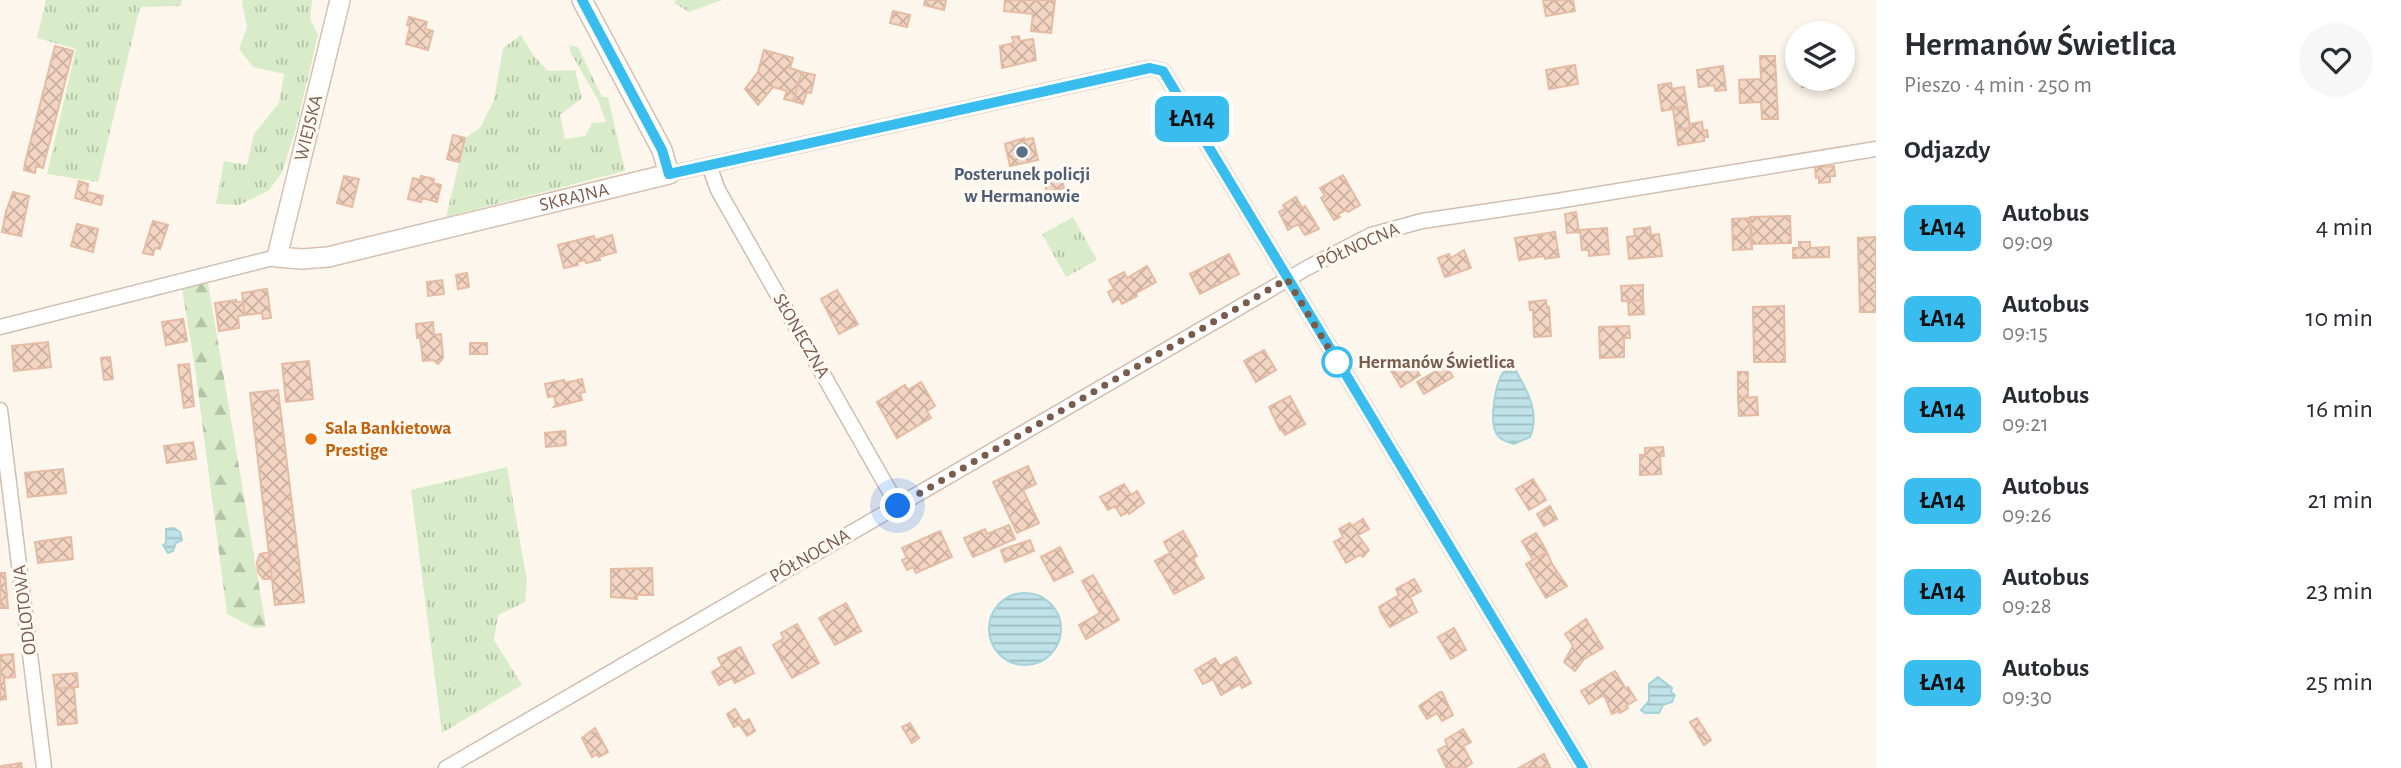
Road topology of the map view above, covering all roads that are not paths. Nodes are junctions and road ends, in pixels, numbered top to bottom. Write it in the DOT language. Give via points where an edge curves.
graph roads {
  1 [pos="340,0"];
  2 [pos="582,0"];
  3 [pos="1876,149"];
  4 [pos="709,165"];
  5 [pos="669,174"];
  6 [pos="276,257"];
  7 [pos="1287,279"];
  8 [pos="0,327"];
  9 [pos="0,410"];
  10 [pos="898,506"];
  11 [pos="44,768"];
  12 [pos="446,768"];
  13 [pos="1583,768"];
  1 -- 6 [label="street, WIEJSKA"];
  2 -- 5 [label="street" via="662,150"];
  3 -- 7 [label="street, PÓŁNOCNA" via="1395,227"];
  4 -- 5 [label="street, SKRAJNA"];
  4 -- 7 [label="street, SKRAJNA" via="1157,68 1166,75"];
  4 -- 10 [label="street, SŁONECZNA" via="718,190"];
  5 -- 6 [label="street, SKRAJNA" via="328,257"];
  6 -- 8 [label="street, SKRAJNA"];
  7 -- 10 [label="street, PÓŁNOCNA"];
  7 -- 13 [label="street"];
  9 -- 11 [label="street, ODLOTOWA"];
  10 -- 12 [label="street, PÓŁNOCNA"];
}
